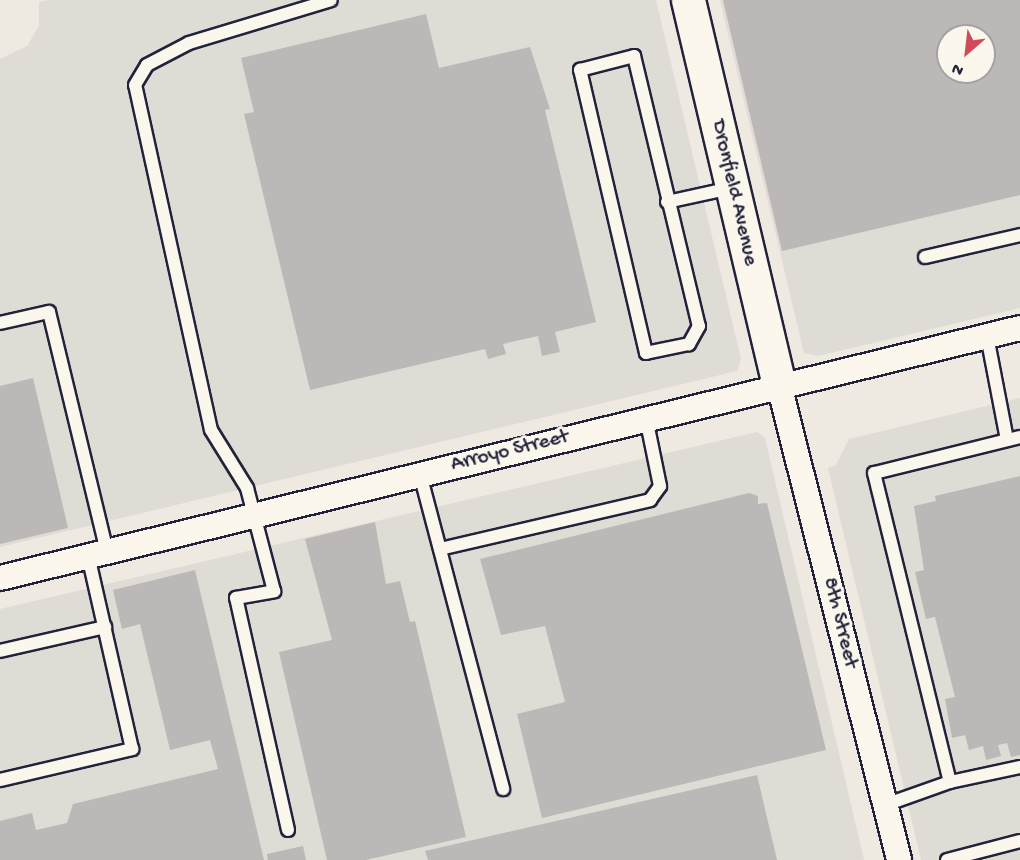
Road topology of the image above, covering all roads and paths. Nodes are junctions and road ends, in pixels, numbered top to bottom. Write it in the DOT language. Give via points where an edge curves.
graph roads {
  1 [pos="331,0"];
  2 [pos="688,0"];
  3 [pos="732,188"];
  4 [pos="667,202"];
  5 [pos="1020,235"];
  6 [pos="925,257"];
  7 [pos="0,323"];
  8 [pos="1020,328"];
  9 [pos="987,336"];
  10 [pos="779,385"];
  11 [pos="646,418"];
  12 [pos="1020,437"];
  13 [pos="1007,440"];
  14 [pos="420,474"];
  15 [pos="257,514"];
  16 [pos="440,549"];
  17 [pos="98,554"];
  18 [pos="0,578"];
  19 [pos="105,627"];
  20 [pos="0,651"];
  21 [pos="1020,767"];
  22 [pos="0,780"];
  23 [pos="950,782"];
  24 [pos="503,789"];
  25 [pos="885,805"];
  26 [pos="288,830"];
  27 [pos="1020,841"];
  28 [pos="961,858"];
  29 [pos="899,860"];
  30 [pos="947,860"];
  1 -- 15 [label="lane" via="189,43 147,65 135,85 211,430"];
  2 -- 3 [label="street, Dronfield Avenue"];
  3 -- 4 [label="lane"];
  3 -- 10 [label="street, Dronfield Avenue"];
  4 -- 4 [label="lane" via="699,326 688,344 646,353 580,70 634,57"];
  5 -- 6 [label="lane"];
  7 -- 17 [label="lane" via="50,312"];
  8 -- 9 [label="street, Arroyo Street"];
  9 -- 10 [label="street, Arroyo Street"];
  9 -- 13 [label="lane"];
  10 -- 11 [label="street, Arroyo Street"];
  10 -- 25 [label="street, 8th Street"];
  11 -- 14 [label="street, Arroyo Street"];
  11 -- 16 [label="lane" via="660,486 650,500"];
  12 -- 13 [label="lane"];
  13 -- 23 [label="lane" via="874,473"];
  14 -- 15 [label="street, Arroyo Street"];
  14 -- 16 [label="lane"];
  15 -- 17 [label="street, Arroyo Street"];
  15 -- 26 [label="lane" via="274,591 236,598"];
  16 -- 24 [label="lane"];
  17 -- 18 [label="street, Arroyo Street"];
  17 -- 19 [label="lane"];
  19 -- 20 [label="lane"];
  19 -- 22 [label="lane" via="132,748"];
  21 -- 23 [label="lane"];
  23 -- 25 [label="lane"];
  25 -- 29 [label="street, 8th Street"];
  27 -- 28 [label="lane"];
  28 -- 30 [label="lane"];
}
